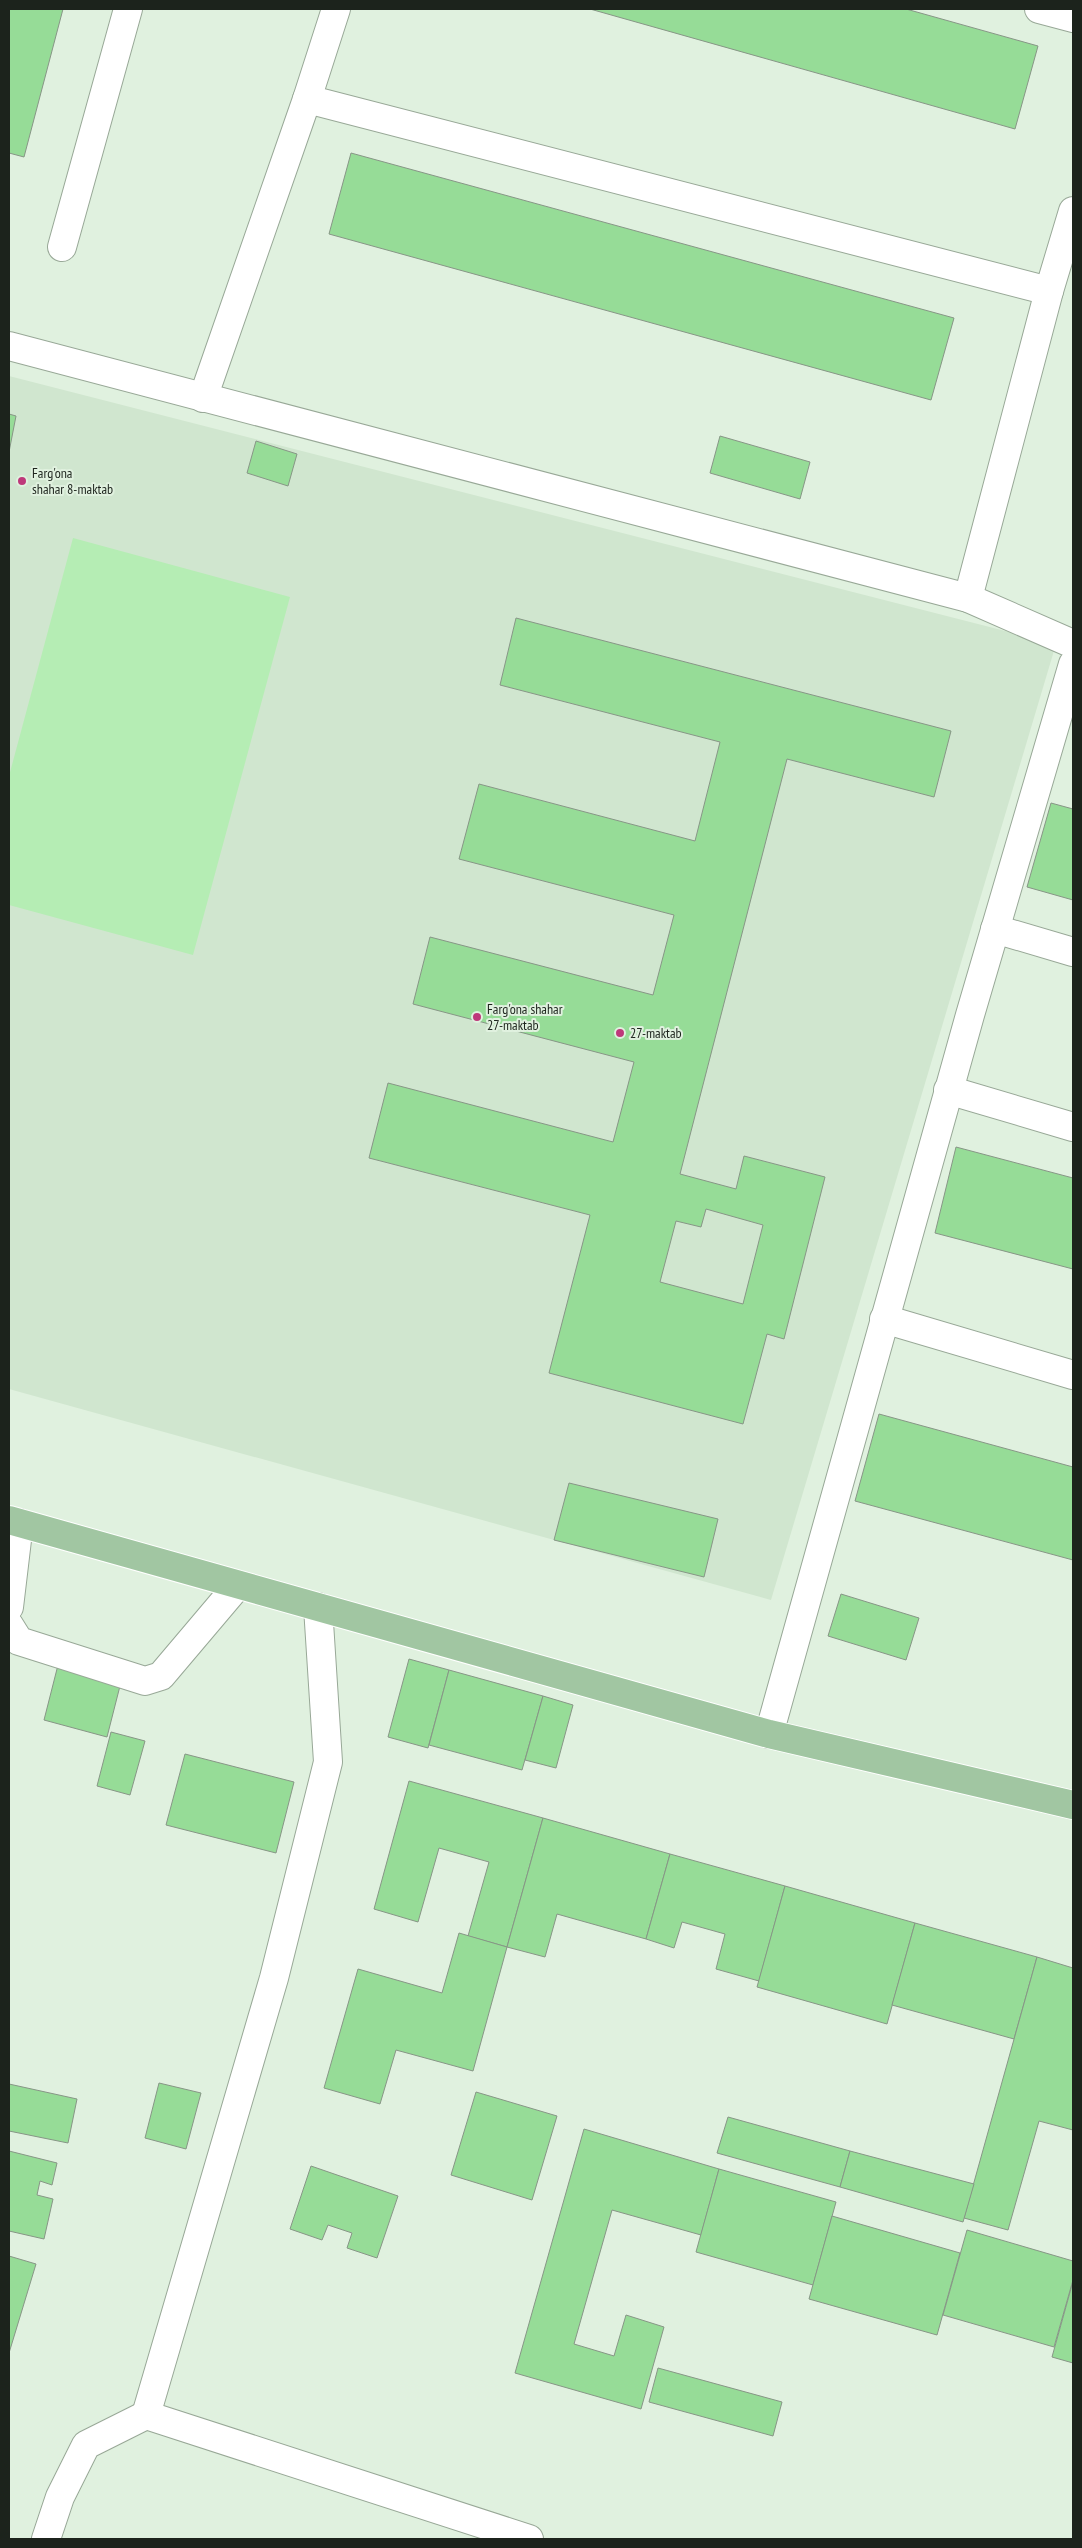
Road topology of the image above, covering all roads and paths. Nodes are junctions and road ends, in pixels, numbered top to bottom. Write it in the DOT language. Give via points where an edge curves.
graph roads {
  1 [pos="128,9"];
  2 [pos="336,9"];
  3 [pos="1039,9"];
  4 [pos="1073,18"];
  5 [pos="307,99"];
  6 [pos="1073,211"];
  7 [pos="62,247"];
  8 [pos="1049,291"];
  9 [pos="9,346"];
  10 [pos="203,398"];
  11 [pos="968,598"];
  12 [pos="1073,644"];
  13 [pos="1073,664"];
  14 [pos="995,930"];
  15 [pos="1073,952"];
  16 [pos="948,1090"];
  17 [pos="1073,1127"];
  18 [pos="884,1319"];
  19 [pos="1073,1375"];
  20 [pos="14,1521"];
  21 [pos="238,1585"];
  22 [pos="9,1606"];
  23 [pos="318,1607"];
  24 [pos="9,1625"];
  25 [pos="769,1734"];
  26 [pos="1073,1804"];
  27 [pos="146,2415"];
  28 [pos="46,2539"];
  29 [pos="529,2539"];
  1 -- 7 [label="street"];
  2 -- 5 [label="street"];
  3 -- 4 [label="street"];
  5 -- 8 [label="street"];
  5 -- 10 [label="street"];
  6 -- 8 [label="street"];
  8 -- 11 [label="street"];
  9 -- 10 [label="street"];
  10 -- 11 [label="street"];
  11 -- 12 [label="street"];
  13 -- 14 [label="street"];
  14 -- 15 [label="street"];
  14 -- 16 [label="street"];
  16 -- 17 [label="street"];
  16 -- 18 [label="street"];
  18 -- 19 [label="street"];
  18 -- 25 [label="street"];
  20 -- 21 [label="main road"];
  20 -- 22 [label="street"];
  21 -- 23 [label="main road"];
  21 -- 24 [label="street" via="161,1676 145,1681 18,1641"];
  23 -- 25 [label="main road"];
  23 -- 27 [label="street" via="328,1762 274,1978"];
  25 -- 26 [label="main road"];
  27 -- 28 [label="street" via="86,2445 60,2497"];
  27 -- 29 [label="street"];
}
